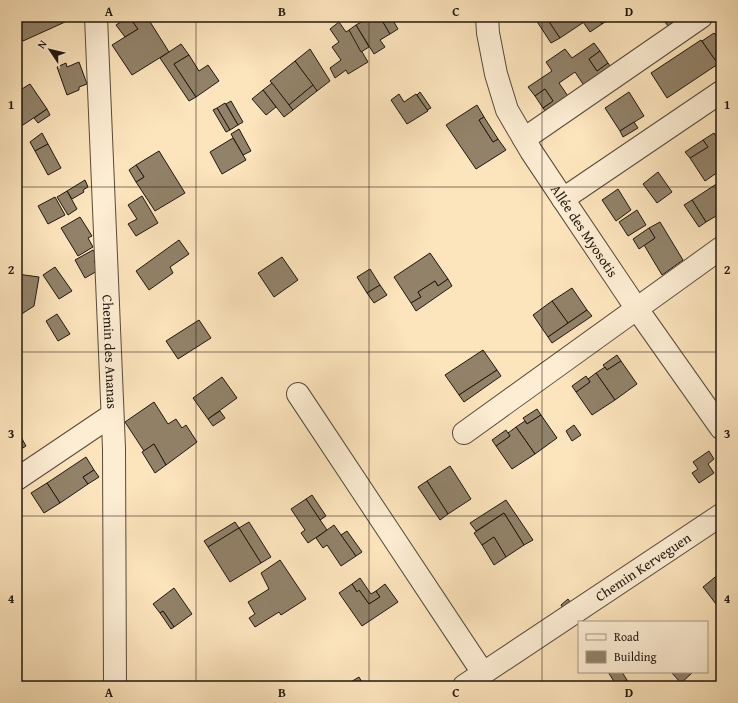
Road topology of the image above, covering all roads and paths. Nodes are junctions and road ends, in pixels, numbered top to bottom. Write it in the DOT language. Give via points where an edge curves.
graph roads {
  1 [pos="96,17"];
  2 [pos="487,17"];
  3 [pos="701,17"];
  4 [pos="721,92"];
  5 [pos="524,139"];
  6 [pos="563,198"];
  7 [pos="721,248"];
  8 [pos="637,309"];
  9 [pos="298,394"];
  10 [pos="112,415"];
  11 [pos="721,428"];
  12 [pos="464,433"];
  13 [pos="17,479"];
  14 [pos="721,515"];
  15 [pos="483,673"];
  16 [pos="115,686"];
  17 [pos="464,686"];
  1 -- 10 [label="street, Chemin des Ananas"];
  2 -- 5 [label="street, Allée des Myosotis" via="496,74 507,110"];
  3 -- 5 [label="street"];
  4 -- 6 [label="street"];
  5 -- 6 [label="street, Allée des Myosotis"];
  6 -- 8 [label="street, Allée des Myosotis"];
  7 -- 8 [label="street"];
  8 -- 11 [label="street, Allée des Myosotis"];
  8 -- 12 [label="street"];
  9 -- 15 [label="street"];
  10 -- 13 [label="street"];
  10 -- 16 [label="street, Chemin des Ananas"];
  14 -- 15 [label="street, Chemin Kerveguen"];
  15 -- 17 [label="street, Chemin Kerveguen"];
}
